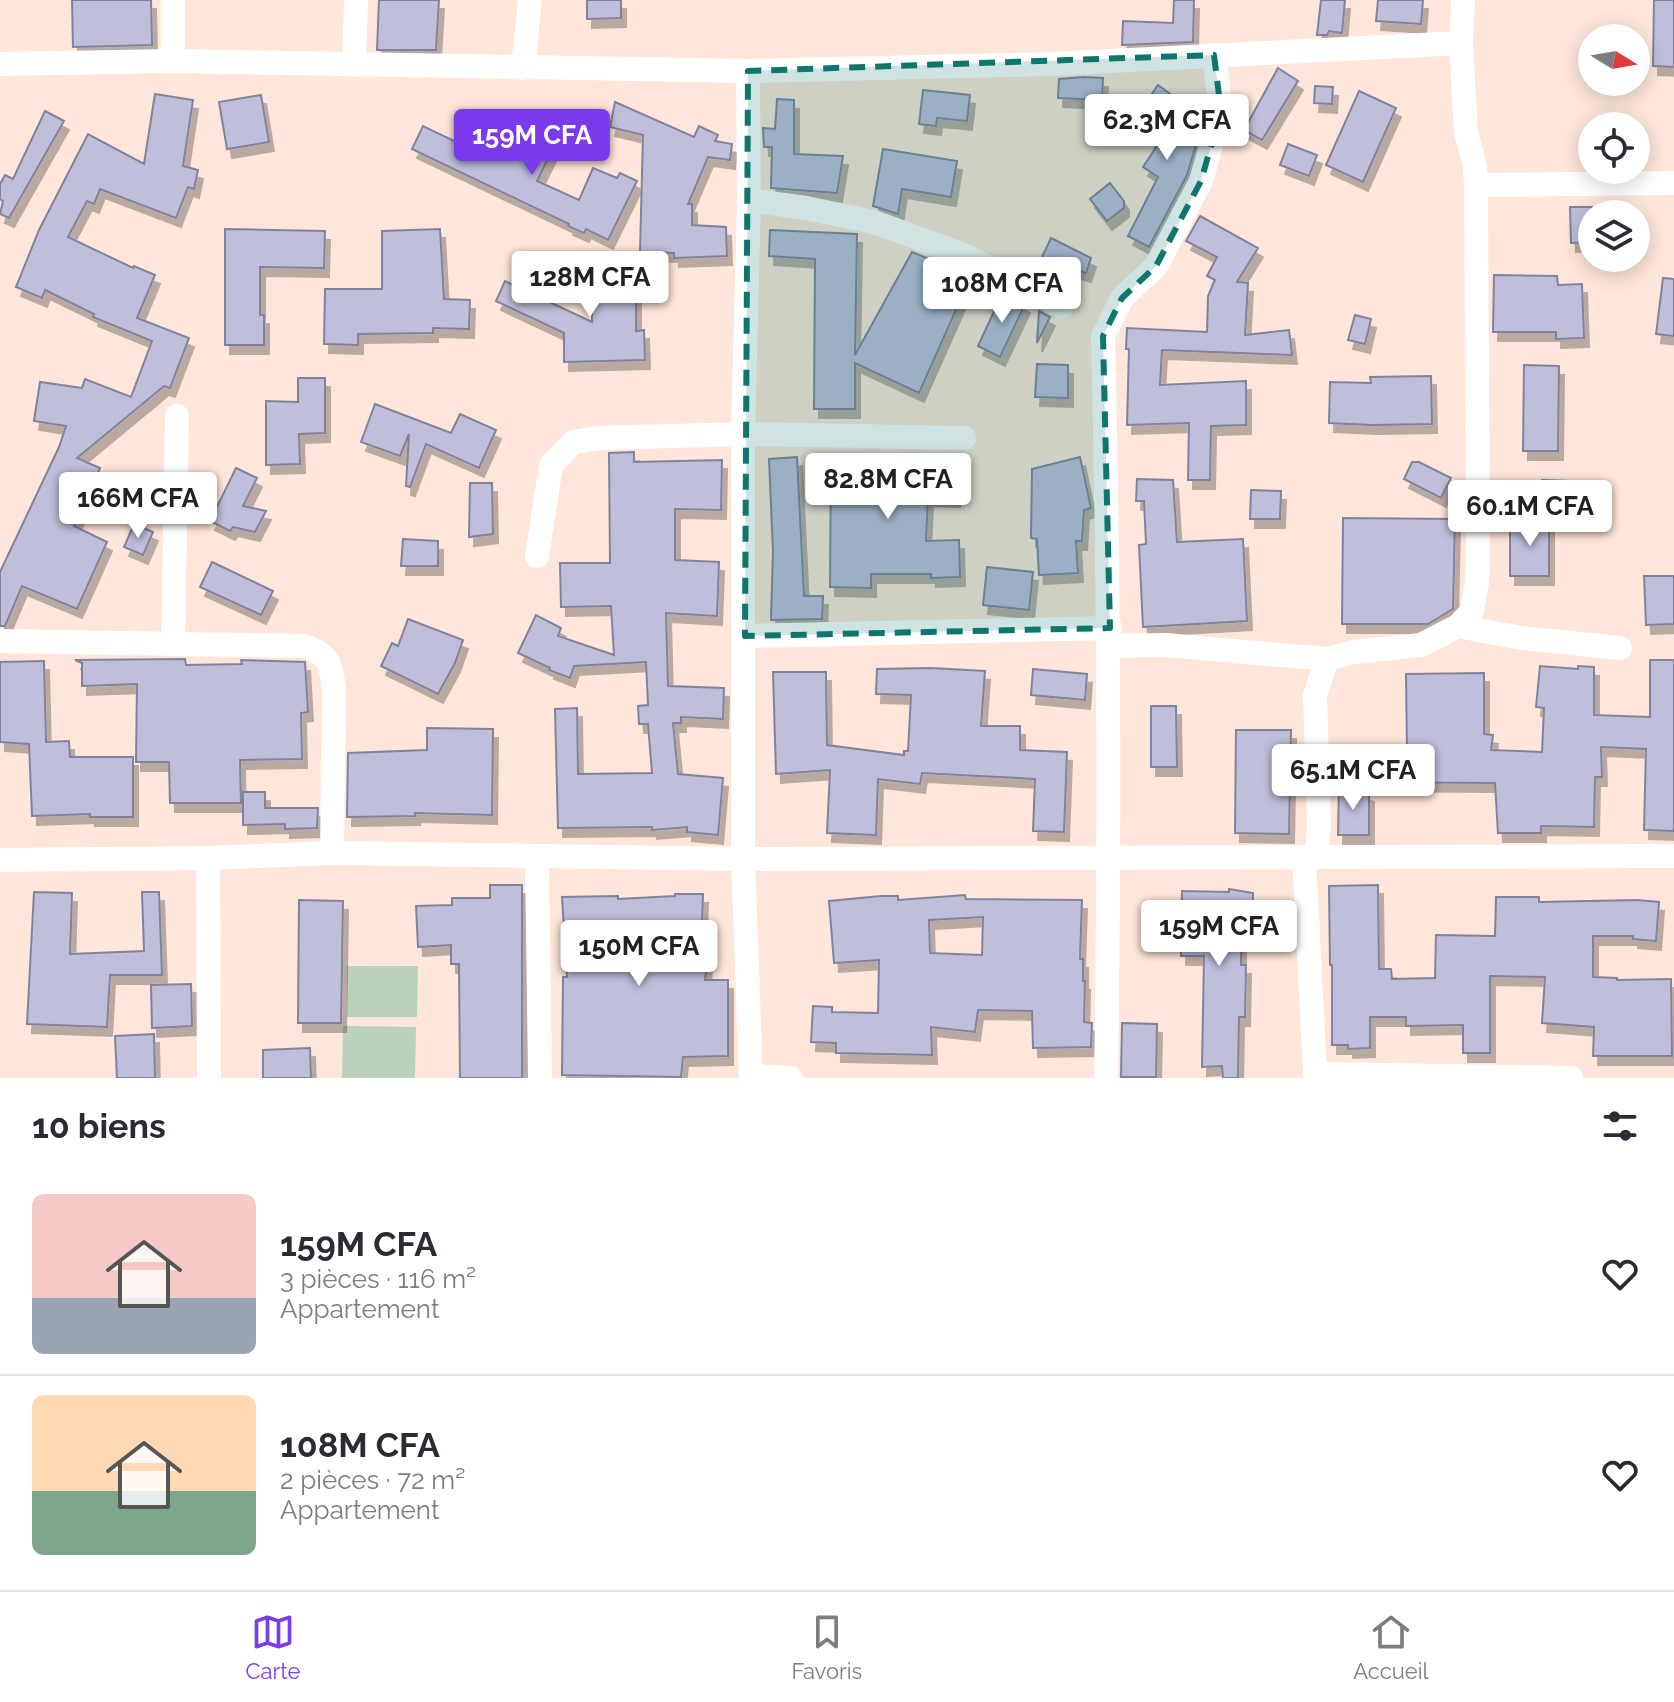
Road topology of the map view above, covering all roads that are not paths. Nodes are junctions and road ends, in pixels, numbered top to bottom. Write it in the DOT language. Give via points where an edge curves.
graph roads {
  1 [pos="173,0"];
  2 [pos="356,0"];
  3 [pos="530,0"];
  4 [pos="1463,0"];
  5 [pos="1461,43"];
  6 [pos="1214,55"];
  7 [pos="173,61"];
  8 [pos="0,64"];
  9 [pos="354,65"];
  10 [pos="523,68"];
  11 [pos="748,71"];
  12 [pos="1674,183"];
  13 [pos="1476,185"];
  14 [pos="749,200"];
  15 [pos="1062,306"];
  16 [pos="177,416"];
  17 [pos="743,434"];
  18 [pos="964,438"];
  19 [pos="537,556"];
  20 [pos="1458,626"];
  21 [pos="745,636"];
  22 [pos="1110,637"];
  23 [pos="0,641"];
  24 [pos="173,643"];
  25 [pos="1620,648"];
  26 [pos="1327,659"];
  27 [pos="332,853"];
  28 [pos="537,856"];
  29 [pos="1674,856"];
  30 [pos="1310,857"];
  31 [pos="208,858"];
  32 [pos="1110,858"];
  33 [pos="743,859"];
  34 [pos="0,860"];
  35 [pos="1315,1076"];
  36 [pos="751,1077"];
  37 [pos="209,1078"];
  38 [pos="540,1078"];
  39 [pos="791,1078"];
  40 [pos="1106,1078"];
  41 [pos="1571,1078"];
  1 -- 7 [label="street"];
  2 -- 9 [label="street"];
  3 -- 10 [label="street"];
  4 -- 5 [label="street"];
  5 -- 6 [label="street"];
  5 -- 13 [label="street" via="1466,132"];
  6 -- 11 [label="street"];
  6 -- 22 [label="street" via="1221,111 1201,181 1156,266 1122,298 1103,336"];
  7 -- 8 [label="street"];
  7 -- 9 [label="street"];
  9 -- 10 [label="street"];
  10 -- 11 [label="street"];
  11 -- 14 [label="street"];
  12 -- 13 [label="street"];
  13 -- 20 [label="street" via="1478,571 1472,611"];
  14 -- 15 [label="street" via="874,222 964,255"];
  14 -- 17 [label="street"];
  16 -- 24 [label="street"];
  17 -- 18 [label="street"];
  17 -- 19 [label="street" via="573,442 551,465"];
  17 -- 21 [label="street"];
  20 -- 25 [label="street"];
  20 -- 26 [label="street" via="1421,645"];
  21 -- 22 [label="street"];
  21 -- 33 [label="street"];
  22 -- 26 [label="street"];
  22 -- 32 [label="street"];
  23 -- 24 [label="street"];
  24 -- 27 [label="street" via="305,646 322,653 331,667 334,690"];
  26 -- 30 [label="street" via="1315,695 1319,824"];
  27 -- 28 [label="street"];
  27 -- 31 [label="street"];
  28 -- 33 [label="street"];
  28 -- 38 [label="street"];
  29 -- 30 [label="street"];
  30 -- 32 [label="street"];
  30 -- 35 [label="street"];
  31 -- 34 [label="street"];
  31 -- 37 [label="street"];
  32 -- 33 [label="street"];
  32 -- 40 [label="street"];
  33 -- 36 [label="street"];
  35 -- 41 [label="street"];
  36 -- 39 [label="street"];
}
